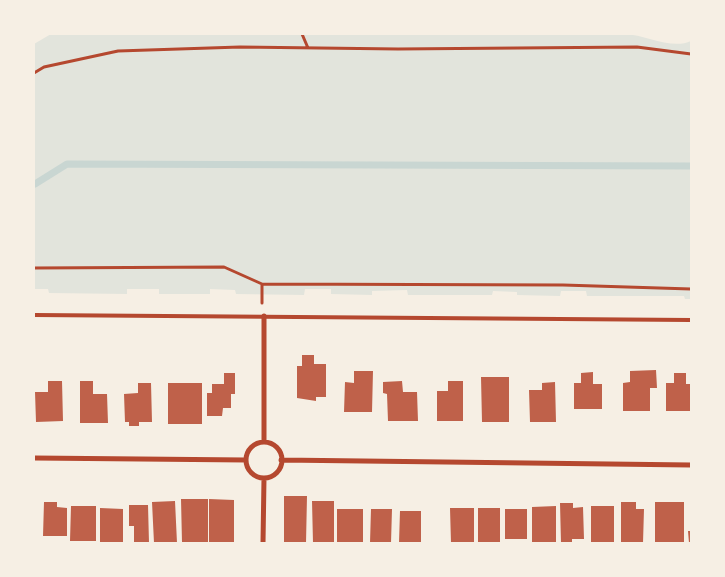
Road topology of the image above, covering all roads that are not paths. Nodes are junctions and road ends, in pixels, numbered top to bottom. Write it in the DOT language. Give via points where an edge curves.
graph roads {
  1 [pos="34,315"];
  2 [pos="264,316"];
  3 [pos="691,320"];
  4 [pos="264,442"];
  5 [pos="34,458"];
  6 [pos="246,460"];
  7 [pos="281,460"];
  8 [pos="691,465"];
  9 [pos="264,478"];
  10 [pos="263,543"];
  1 -- 2 [label="lane"];
  2 -- 3 [label="lane"];
  2 -- 4 [label="street"];
  4 -- 6 [label="street" via="249,449"];
  4 -- 7 [label="street" via="274,445"];
  5 -- 6 [label="street"];
  6 -- 9 [label="street" via="249,470"];
  7 -- 8 [label="street"];
  7 -- 9 [label="street" via="274,474"];
  9 -- 10 [label="street"];
}
